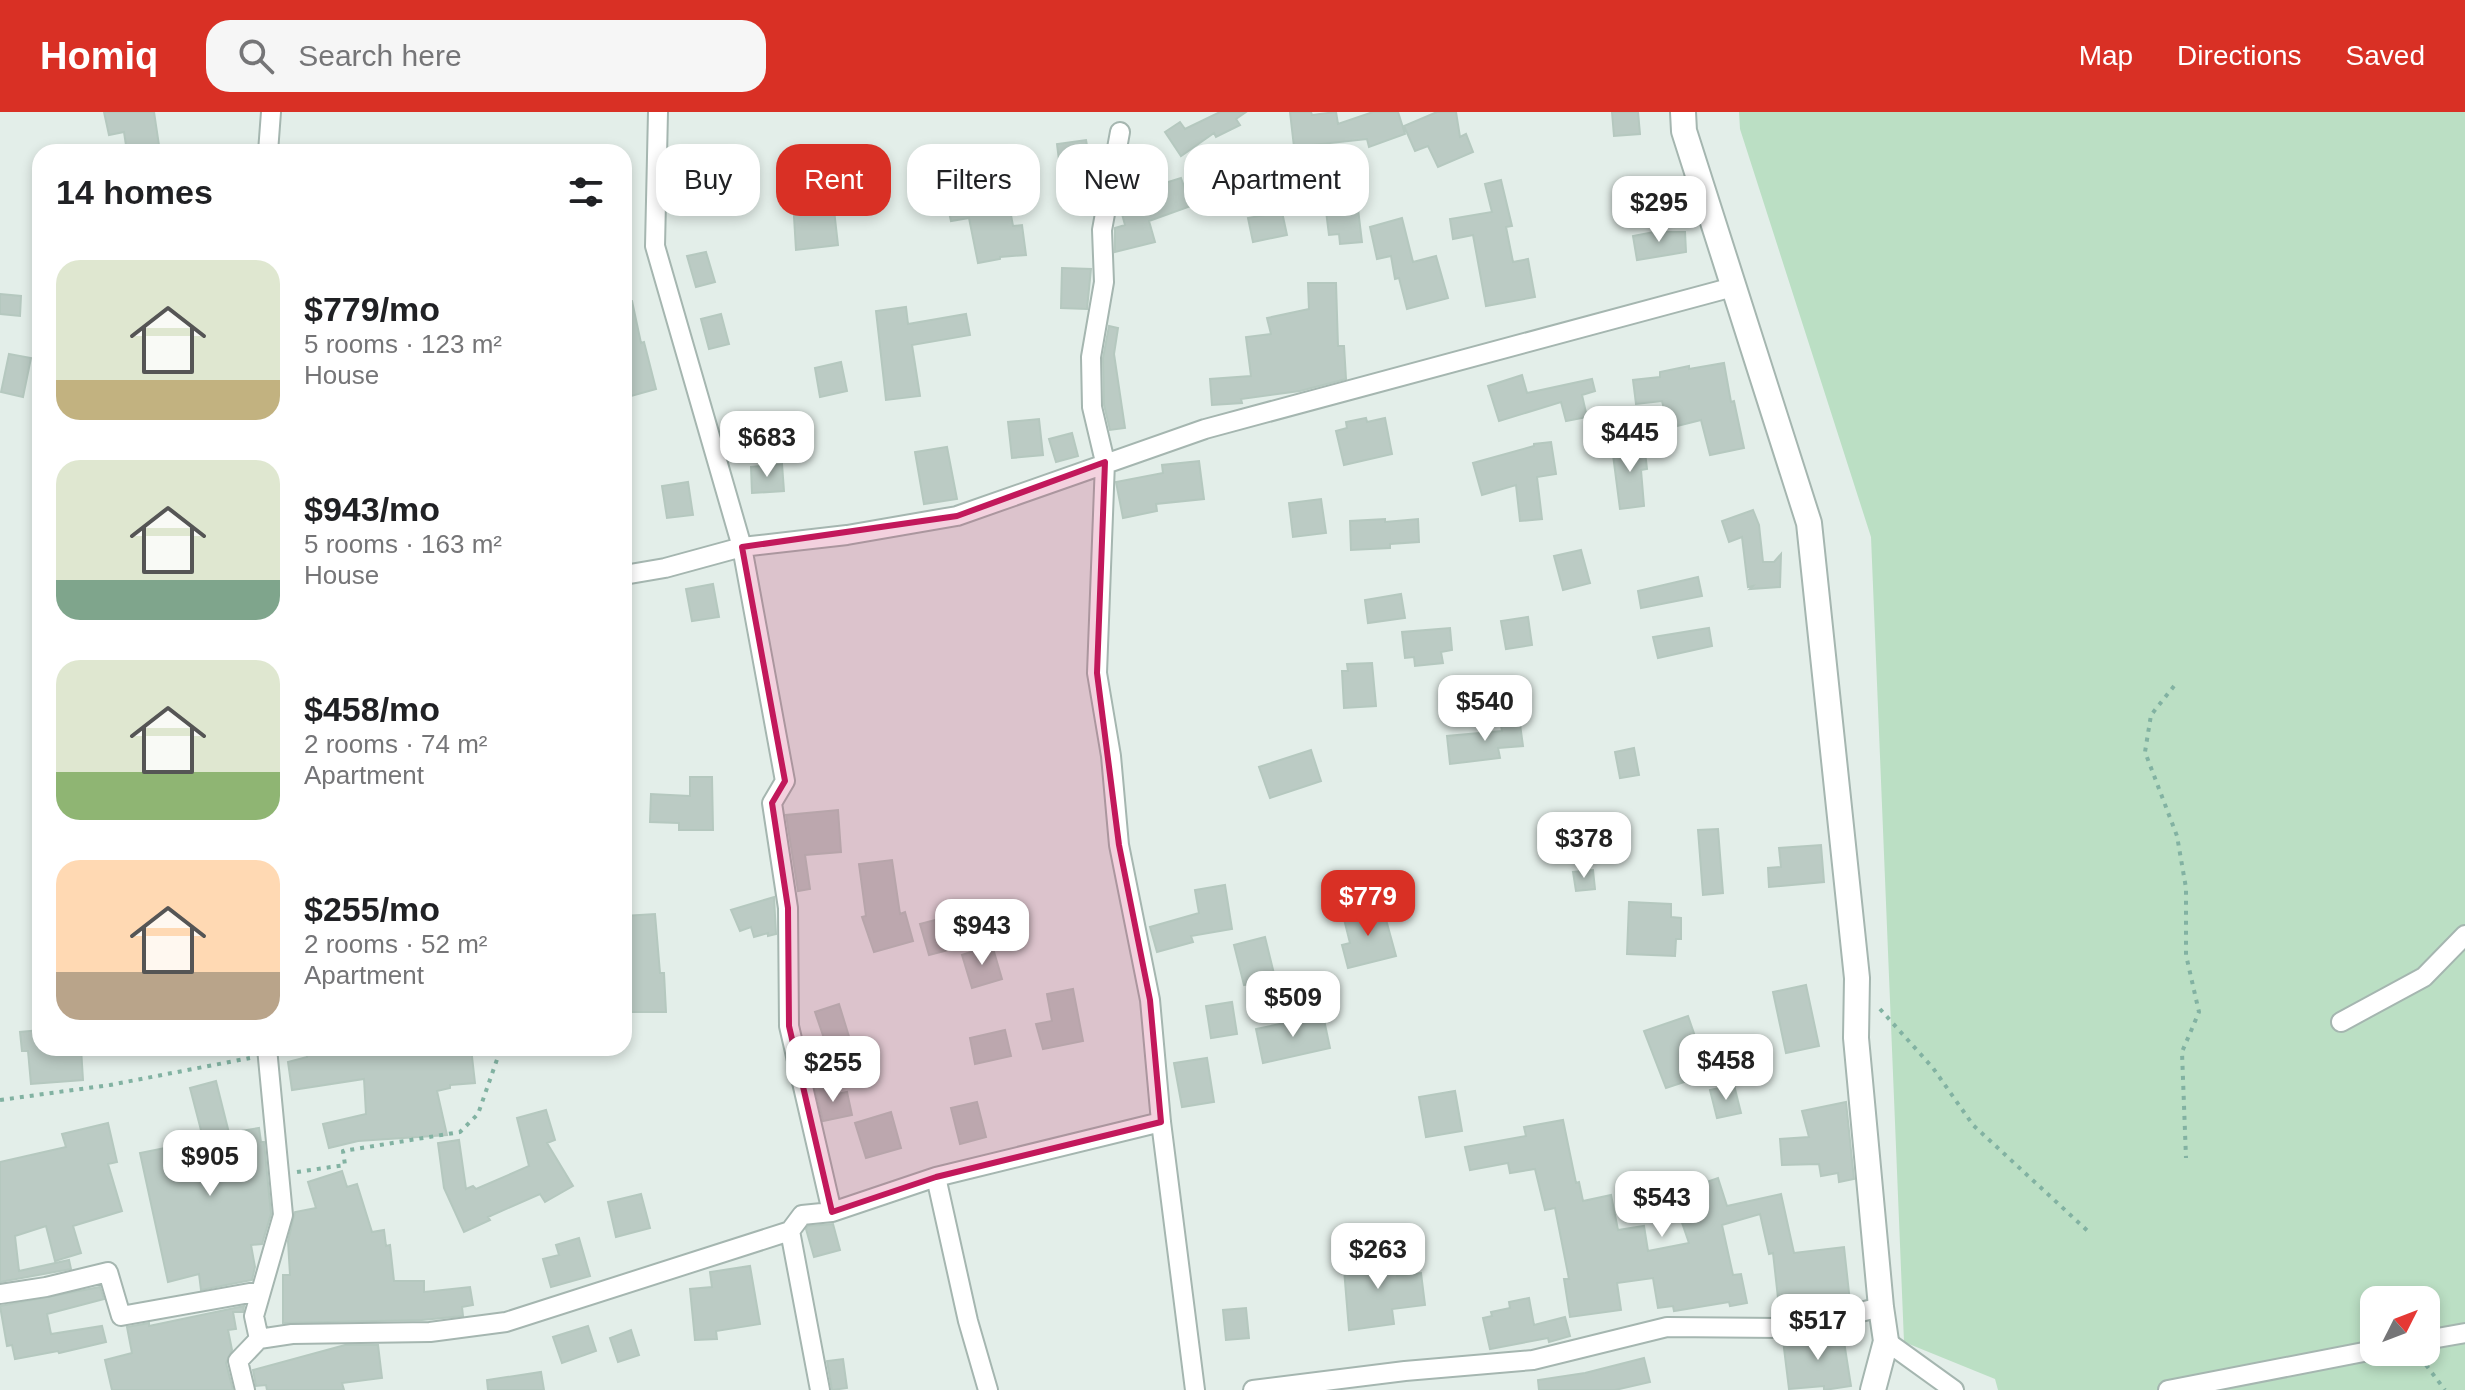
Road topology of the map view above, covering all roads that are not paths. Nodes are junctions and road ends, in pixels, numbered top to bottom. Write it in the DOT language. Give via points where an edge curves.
graph roads {
  1 [pos="271,112"];
  2 [pos="658,112"];
  3 [pos="1683,112"];
  4 [pos="1120,132"];
  5 [pos="269,144"];
  6 [pos="1733,287"];
  7 [pos="1105,462"];
  8 [pos="742,547"];
  9 [pos="632,574"];
  10 [pos="2465,935"];
  11 [pos="2341,1022"];
  12 [pos="268,1056"];
  13 [pos="1161,1122"];
  14 [pos="936,1177"];
  15 [pos="832,1212"];
  16 [pos="790,1231"];
  17 [pos="261,1291"];
  18 [pos="0,1294"];
  19 [pos="1881,1307"];
  20 [pos="2465,1333"];
  21 [pos="2440,1337"];
  22 [pos="259,1339"];
  23 [pos="1886,1341"];
  24 [pos="2360,1353"];
  25 [pos="245,1390"];
  26 [pos="820,1390"];
  27 [pos="988,1390"];
  28 [pos="1195,1390"];
  29 [pos="1253,1390"];
  30 [pos="1873,1390"];
  31 [pos="1954,1390"];
  32 [pos="2168,1390"];
  1 -- 5 [label="street"];
  2 -- 8 [label="street" via="655,246"];
  3 -- 6 [label="street" via="1684,131"];
  4 -- 7 [label="street" via="1102,230 1104,282 1091,357 1092,407"];
  6 -- 7 [label="street" via="1205,429"];
  6 -- 19 [label="street" via="1809,523 1857,978 1856,1038"];
  7 -- 8 [label="street" via="957,516"];
  7 -- 13 [label="street" via="1097,673 1119,845 1150,1000"];
  8 -- 9 [label="street"];
  8 -- 15 [label="street" via="785,781 772,803 788,908 789,1026"];
  10 -- 11 [label="street" via="2424,977"];
  12 -- 17 [label="street" via="283,1215"];
  13 -- 14 [label="street"];
  13 -- 28 [label="street"];
  14 -- 15 [label="street"];
  14 -- 27 [label="street"];
  15 -- 16 [label="street" via="802,1215"];
  16 -- 22 [label="street" via="506,1322 430,1332"];
  16 -- 26 [label="street"];
  17 -- 18 [label="street" via="121,1316 108,1272"];
  17 -- 22 [label="street" via="254,1316"];
  19 -- 23 [label="street"];
  19 -- 29 [label="street" via="1795,1328 1667,1327 1533,1360"];
  20 -- 21 [label="street"];
  22 -- 25 [label="street" via="238,1361"];
  23 -- 30 [label="street"];
  23 -- 31 [label="street"];
  24 -- 32 [label="street"];
}
